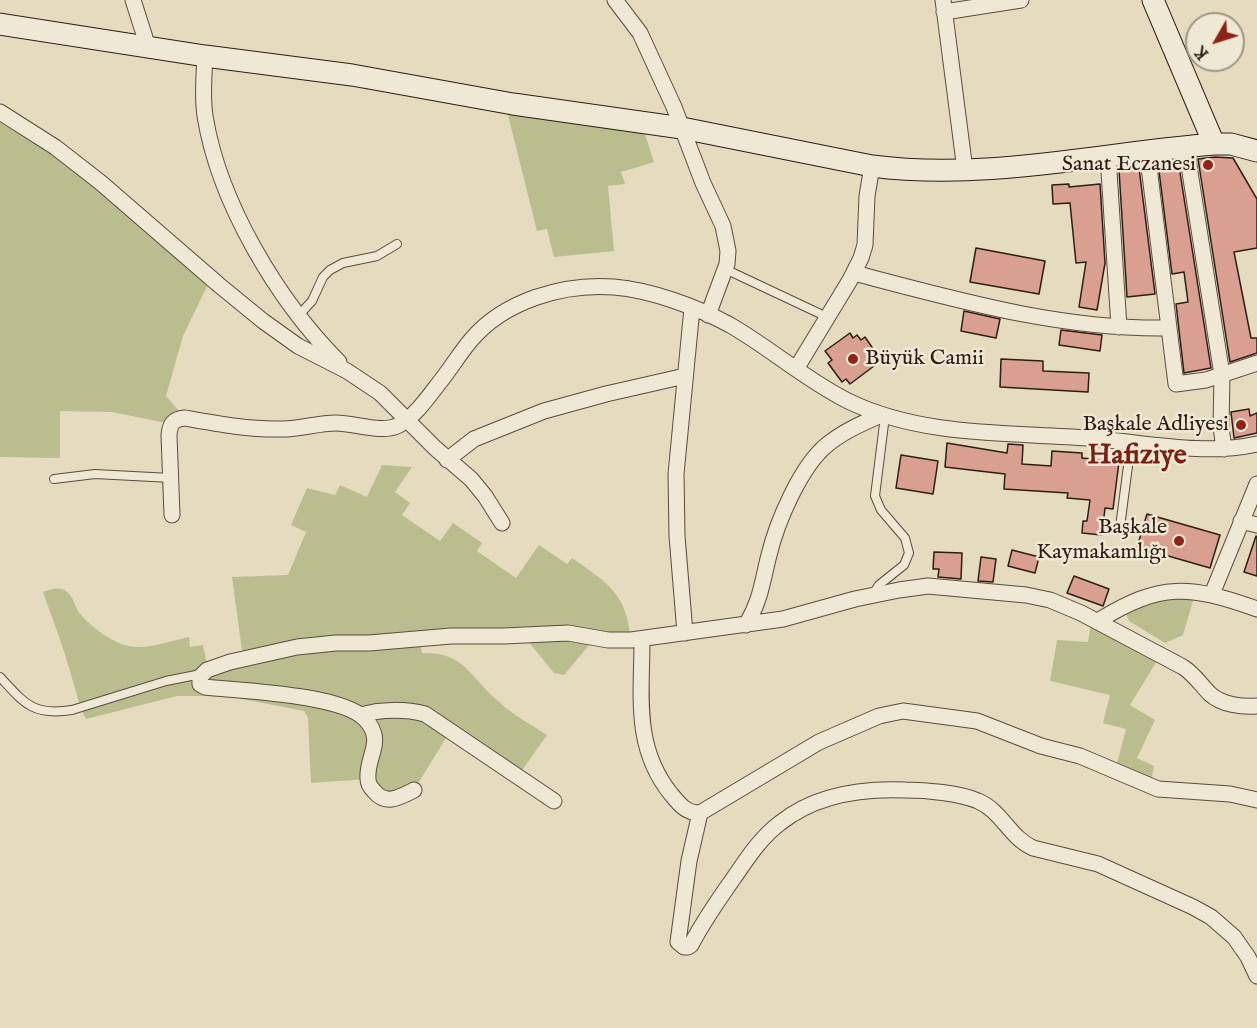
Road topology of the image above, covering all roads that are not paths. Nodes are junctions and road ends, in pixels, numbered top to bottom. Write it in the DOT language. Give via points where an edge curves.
graph roads {
  1 [pos="133,0"];
  2 [pos="615,0"];
  3 [pos="1021,0"];
  4 [pos="1153,0"];
  5 [pos="943,6"];
  6 [pos="0,24"];
  7 [pos="148,47"];
  8 [pos="205,56"];
  9 [pos="0,112"];
  10 [pos="682,128"];
  11 [pos="1214,144"];
  12 [pos="1186,147"];
  13 [pos="1147,151"];
  14 [pos="1257,151"];
  15 [pos="1108,156"];
  16 [pos="872,166"];
  17 [pos="965,170"];
  18 [pos="397,244"];
  19 [pos="725,269"];
  20 [pos="854,273"];
  21 [pos="692,308"];
  22 [pos="708,315"];
  23 [pos="297,317"];
  24 [pos="827,317"];
  25 [pos="1119,327"];
  26 [pos="1168,328"];
  27 [pos="1257,363"];
  28 [pos="796,369"];
  29 [pos="347,371"];
  30 [pos="1222,375"];
  31 [pos="685,376"];
  32 [pos="883,415"];
  33 [pos="407,419"];
  34 [pos="1131,443"];
  35 [pos="1257,444"];
  36 [pos="1224,448"];
  37 [pos="447,460"];
  38 [pos="171,478"];
  39 [pos="54,480"];
  40 [pos="1257,484"];
  41 [pos="172,515"];
  42 [pos="1241,521"];
  43 [pos="502,523"];
  44 [pos="1257,525"];
  45 [pos="1120,527"];
  46 [pos="1212,594"];
  47 [pos="873,595"];
  48 [pos="1257,609"];
  49 [pos="1098,621"];
  50 [pos="747,625"];
  51 [pos="685,633"];
  52 [pos="642,639"];
  53 [pos="202,674"];
  54 [pos="0,677"];
  55 [pos="1257,706"];
  56 [pos="362,715"];
  57 [pos="414,790"];
  58 [pos="1257,800"];
  59 [pos="554,801"];
  60 [pos="700,813"];
  61 [pos="1241,945"];
  62 [pos="1257,945"];
  63 [pos="1257,976"];
  1 -- 7 [label="street"];
  2 -- 10 [label="street" via="640,33"];
  3 -- 5 [label="street"];
  4 -- 11 [label="street"];
  5 -- 17 [label="street"];
  6 -- 7 [label="street"];
  7 -- 8 [label="street"];
  8 -- 10 [label="street"];
  8 -- 23 [label="street" via="205,115 228,195"];
  9 -- 29 [label="street" via="100,182 263,321 298,346"];
  10 -- 16 [label="street"];
  10 -- 19 [label="street" via="723,226 728,251"];
  11 -- 12 [label="street"];
  11 -- 14 [label="street"];
  12 -- 13 [label="street"];
  12 -- 30 [label="street"];
  13 -- 15 [label="street"];
  13 -- 26 [label="street"];
  15 -- 17 [label="street"];
  15 -- 25 [label="street"];
  16 -- 17 [label="street" via="917,171"];
  16 -- 20 [label="street" via="865,245"];
  18 -- 23 [label="lane" via="377,256 330,270 312,301"];
  19 -- 22 [label="street"];
  19 -- 24 [label="lane"];
  20 -- 24 [label="street"];
  20 -- 25 [label="street" via="1004,311"];
  21 -- 22 [label="street"];
  21 -- 31 [label="street"];
  21 -- 33 [label="street" via="616,287 585,288 536,298 508,310 482,329"];
  22 -- 28 [label="street"];
  23 -- 29 [label="street"];
  24 -- 28 [label="street"];
  25 -- 26 [label="street"];
  26 -- 30 [label="street" via="1176,384"];
  27 -- 30 [label="street"];
  28 -- 32 [label="street" via="848,401"];
  29 -- 33 [label="street" via="380,393"];
  30 -- 36 [label="street"];
  31 -- 37 [label="street" via="544,411 474,439"];
  31 -- 51 [label="street" via="676,503"];
  32 -- 34 [label="street" via="976,432"];
  32 -- 47 [label="lane" via="875,496 881,510 905,537 909,553 904,565 879,585"];
  32 -- 50 [label="street" via="829,443 805,470 779,525 761,595"];
  33 -- 37 [label="street"];
  33 -- 38 [label="street" via="392,428 335,423 284,429 180,419 170,427"];
  34 -- 36 [label="street"];
  34 -- 45 [label="lane"];
  35 -- 36 [label="street"];
  37 -- 43 [label="street" via="479,487"];
  38 -- 39 [label="lane" via="95,474"];
  38 -- 41 [label="street"];
  40 -- 42 [label="street"];
  42 -- 44 [label="street"];
  42 -- 46 [label="street"];
  46 -- 48 [label="street"];
  46 -- 49 [label="street" via="1189,590 1149,595"];
  47 -- 49 [label="street" via="928,586 1026,595 1064,605"];
  47 -- 50 [label="street"];
  49 -- 55 [label="street" via="1183,667 1220,701"];
  50 -- 51 [label="street"];
  51 -- 52 [label="street"];
  52 -- 53 [label="street" via="620,641 557,633 336,643 230,662"];
  52 -- 60 [label="street" via="642,720 648,756 676,800 685,809"];
  53 -- 54 [label="lane" via="57,712 23,703"];
  53 -- 56 [label="street" via="199,681 205,687 319,701"];
  56 -- 57 [label="street" via="375,736 368,772 370,786 388,800"];
  56 -- 59 [label="street" via="405,711 425,714"];
  58 -- 60 [label="street" via="1158,789 1080,756 1041,747 977,721 903,711 879,716 819,742"];
  60 -- 61 [label="street" via="679,926 678,942 684,947 691,945 701,924 758,844 780,823 822,801 854,791 881,789 930,791 978,800 994,810 1024,844 1098,864 1176,898 1211,917"];
  61 -- 62 [label="street"];
  61 -- 63 [label="street"];
}
